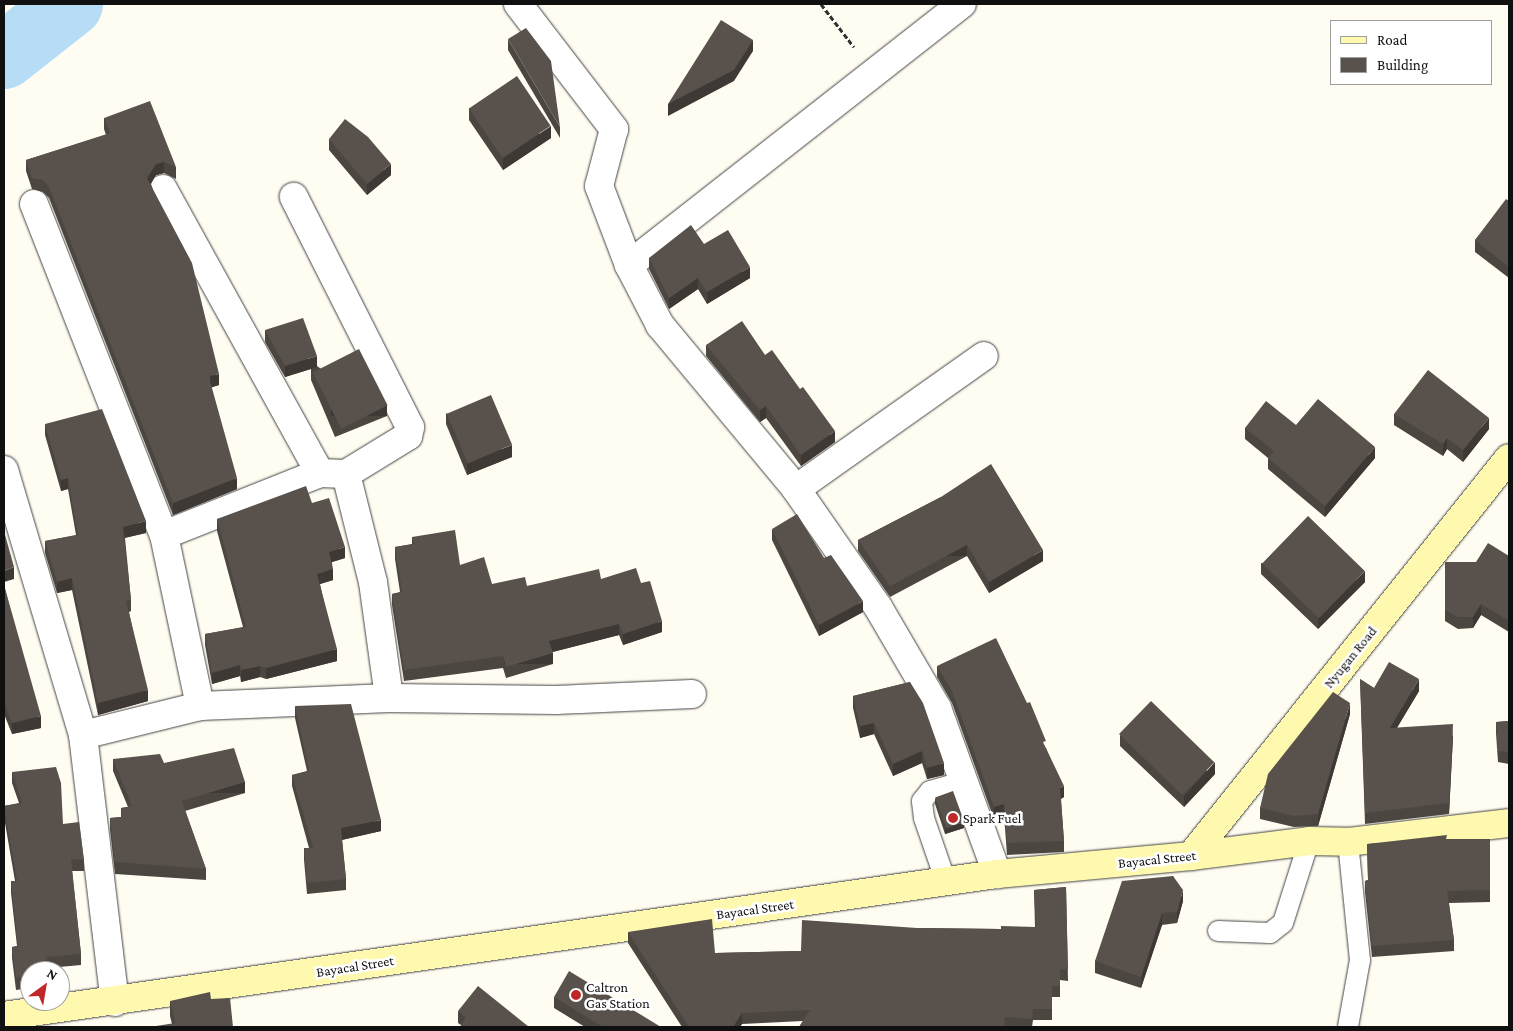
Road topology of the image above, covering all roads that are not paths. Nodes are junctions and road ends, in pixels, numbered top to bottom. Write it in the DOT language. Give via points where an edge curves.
graph roads {
  1 [pos="518,4"];
  2 [pos="962,4"];
  3 [pos="163,189"];
  4 [pos="294,197"];
  5 [pos="34,204"];
  6 [pos="629,265"];
  7 [pos="984,356"];
  8 [pos="1509,458"];
  9 [pos="4,470"];
  10 [pos="333,474"];
  11 [pos="796,489"];
  12 [pos="164,535"];
  13 [pos="692,694"];
  14 [pos="389,698"];
  15 [pos="200,706"];
  16 [pos="83,735"];
  17 [pos="966,781"];
  18 [pos="1509,823"];
  19 [pos="1309,841"];
  20 [pos="1348,842"];
  21 [pos="1191,856"];
  22 [pos="998,874"];
  23 [pos="946,882"];
  24 [pos="1218,931"];
  25 [pos="115,1002"];
  26 [pos="4,1016"];
  27 [pos="43,1019"];
  28 [pos="1348,1027"];
  1 -- 6 [label="street" via="614,129 599,186"];
  2 -- 6 [label="street"];
  3 -- 10 [label="street"];
  4 -- 10 [label="street" via="410,427 408,436"];
  5 -- 12 [label="street"];
  6 -- 11 [label="street" via="660,325"];
  7 -- 11 [label="street"];
  8 -- 21 [label="main road, Nyugan Road"];
  9 -- 16 [label="street"];
  10 -- 12 [label="street"];
  10 -- 14 [label="street" via="373,582"];
  11 -- 17 [label="street" via="878,607 937,708"];
  12 -- 15 [label="street"];
  13 -- 14 [label="street" via="556,700"];
  14 -- 15 [label="street"];
  15 -- 16 [label="street"];
  16 -- 25 [label="street"];
  17 -- 22 [label="street"];
  17 -- 23 [label="lane" via="930,791 922,801 924,818"];
  18 -- 20 [label="main road, Bayacal Street"];
  19 -- 20 [label="main road, Bayacal Street"];
  19 -- 21 [label="main road, Bayacal Street"];
  19 -- 24 [label="lane" via="1283,923 1270,933"];
  20 -- 28 [label="lane" via="1360,960"];
  21 -- 22 [label="main road, Bayacal Street"];
  22 -- 23 [label="main road, Bayacal Street"];
  23 -- 25 [label="main road, Bayacal Street"];
  25 -- 27 [label="main road, Bayacal Street"];
  26 -- 27 [label="main road, Bayacal Street"];
}
